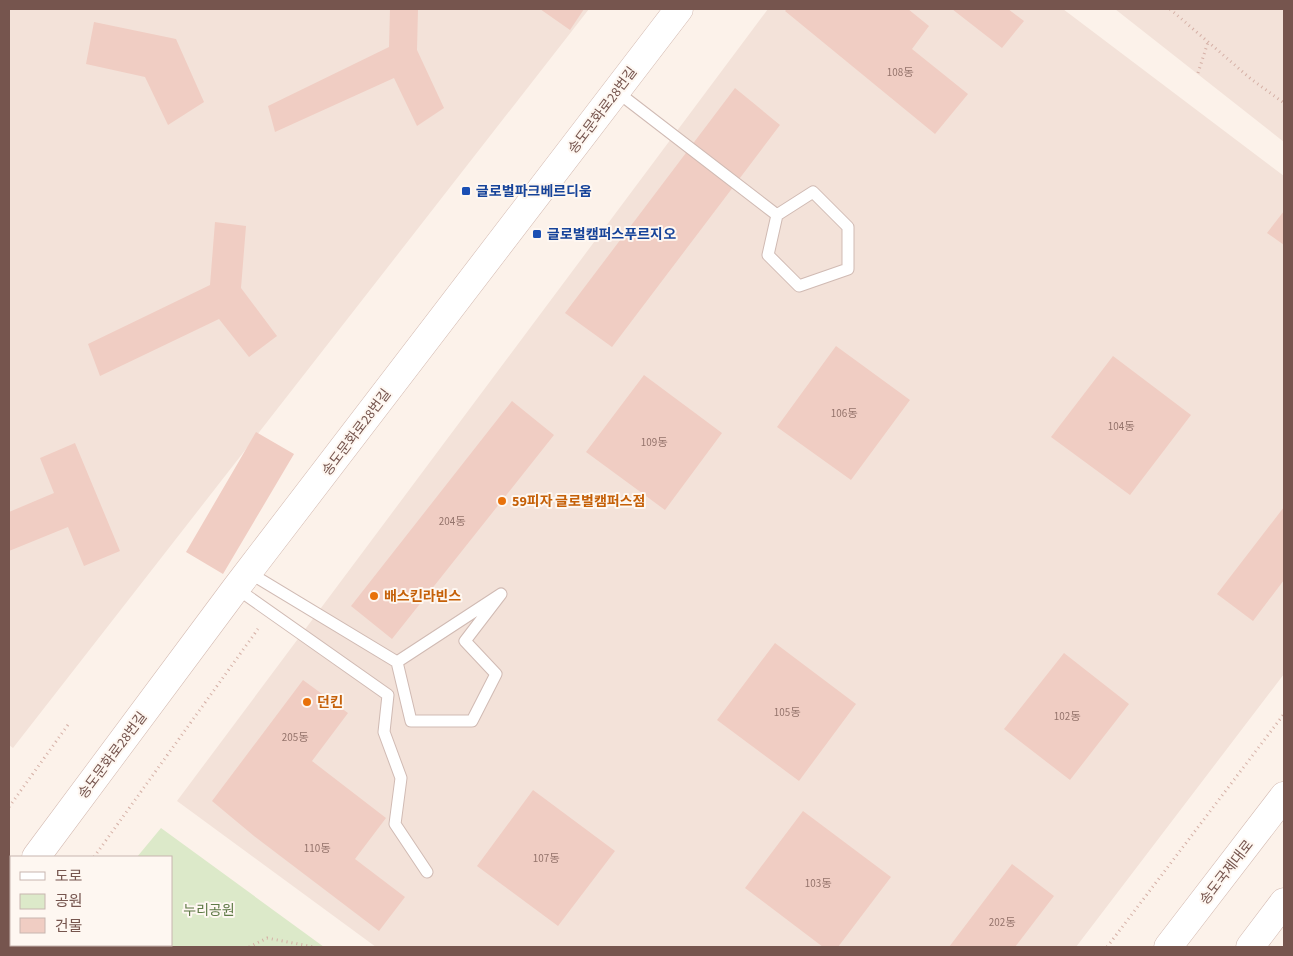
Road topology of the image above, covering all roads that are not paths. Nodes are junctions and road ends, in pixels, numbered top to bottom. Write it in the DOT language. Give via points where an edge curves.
graph roads {
  1 [pos="679,9"];
  2 [pos="616,92"];
  3 [pos="777,215"];
  4 [pos="242,580"];
  5 [pos="397,662"];
  6 [pos="1284,796"];
  7 [pos="37,856"];
  8 [pos="427,872"];
  9 [pos="1284,902"];
  10 [pos="1168,947"];
  11 [pos="1250,947"];
  1 -- 2 [label="street, 송도문화로28번길"];
  2 -- 3 [label="lane"];
  2 -- 4 [label="street, 송도문화로28번길"];
  3 -- 3 [label="lane" via="768,255 799,286 848,269 848,227 813,192"];
  4 -- 5 [label="lane"];
  4 -- 7 [label="street, 송도문화로28번길"];
  4 -- 8 [label="lane" via="388,695 384,732 401,778 395,824"];
  5 -- 5 [label="lane" via="411,721 472,721 496,674 466,641 501,594"];
  6 -- 10 [label="street, 송도국제대로"];
  9 -- 11 [label="street"];
}
